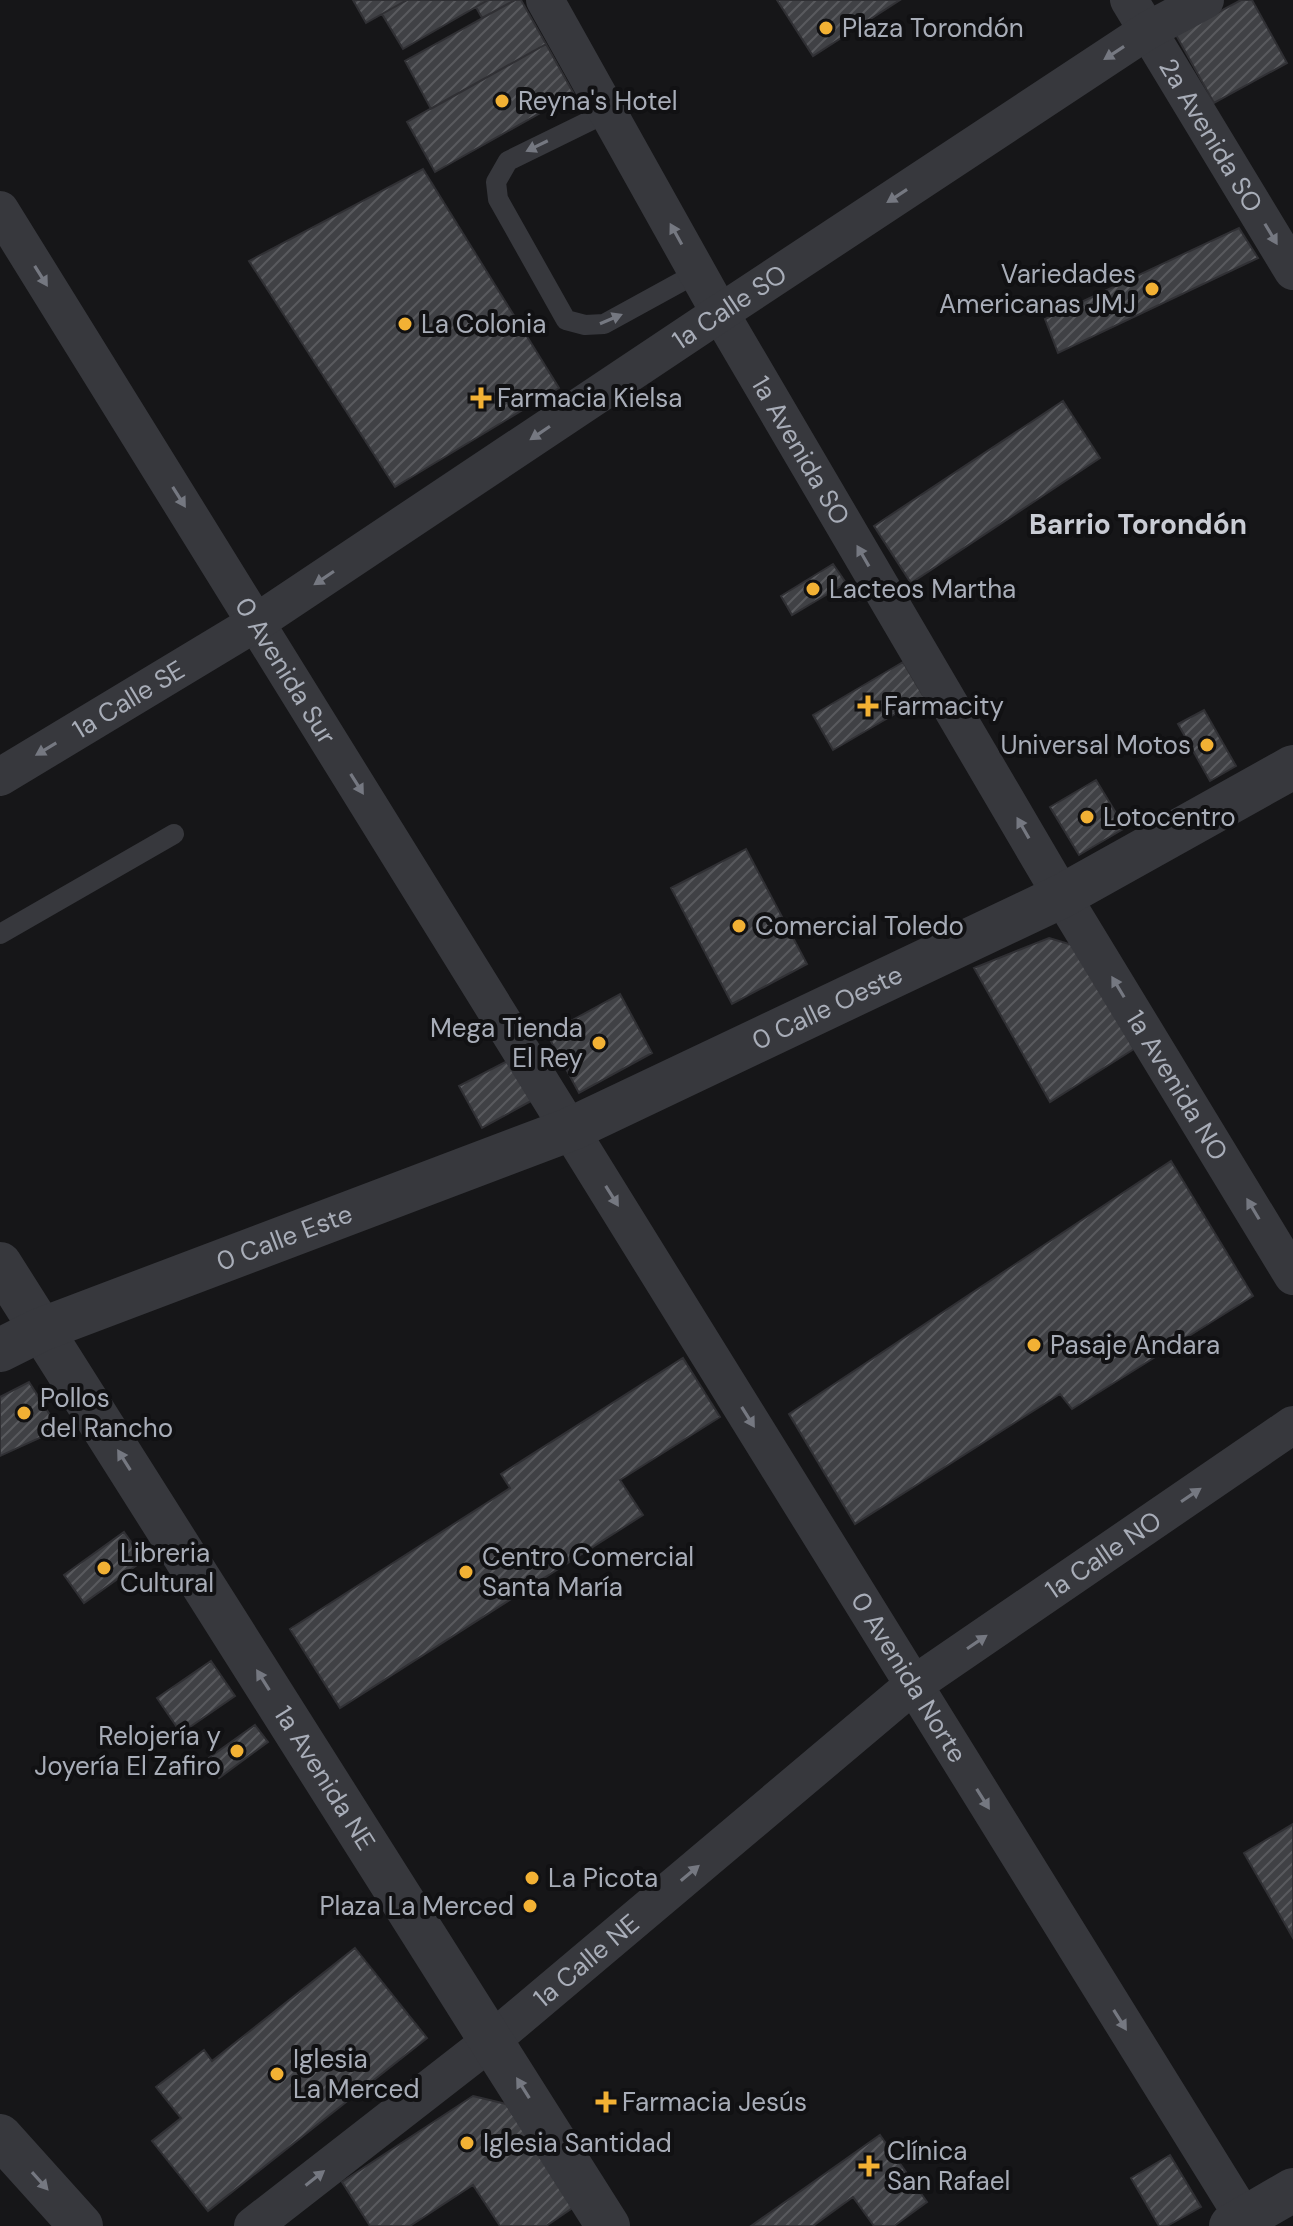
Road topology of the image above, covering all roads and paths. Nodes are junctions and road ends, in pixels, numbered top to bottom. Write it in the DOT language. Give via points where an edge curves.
graph roads {
  1 [pos="545,0"];
  2 [pos="1205,0"];
  3 [pos="1138,16"];
  4 [pos="608,112"];
  5 [pos="0,210"];
  6 [pos="1293,271"];
  7 [pos="697,273"];
  8 [pos="720,313"];
  9 [pos="257,622"];
  10 [pos="1293,767"];
  11 [pos="0,777"];
  12 [pos="174,834"];
  13 [pos="1062,896"];
  14 [pos="0,934"];
  15 [pos="571,1129"];
  16 [pos="0,1264"];
  17 [pos="1293,1276"];
  18 [pos="40,1330"];
  19 [pos="0,1350"];
  20 [pos="1293,1425"];
  21 [pos="912,1686"];
  22 [pos="492,2040"];
  23 [pos="0,2136"];
  24 [pos="1293,2190"];
  25 [pos="1241,2224"];
  26 [pos="81,2226"];
  27 [pos="253,2226"];
  28 [pos="608,2226"];
  1 -- 4 [label="street, 1a Avenida SO"];
  2 -- 3 [label="street, 1a Calle SO"];
  3 -- 6 [label="street, 2a Avenida SO, one-way"];
  3 -- 8 [label="street, 1a Calle SO, one-way"];
  7 -- 4 [label="street, 1a Avenida SO, one-way"];
  4 -- 7 [label="lane, one-way" via="508,161 496,182 498,199 566,320 604,324"];
  5 -- 9 [label="street, 0 Avenida Sur, one-way"];
  7 -- 8 [label="street, 1a Avenida SO"];
  8 -- 9 [label="street, 1a Calle SO, one-way"];
  13 -- 8 [label="street, 1a Avenida SO, one-way"];
  9 -- 11 [label="street, 1a Calle SE, one-way"];
  9 -- 15 [label="street, 0 Avenida Sur, one-way"];
  10 -- 13 [label="street, 0 Calle Oeste"];
  12 -- 14 [label="lane"];
  13 -- 15 [label="street, 0 Calle Oeste"];
  17 -- 13 [label="street, 1a Avenida NO, one-way"];
  15 -- 18 [label="street, 0 Calle Este"];
  15 -- 21 [label="street, 0 Avenida Norte, one-way"];
  16 -- 18 [label="street, 1a Avenida NE"];
  18 -- 19 [label="street, 0 Calle Este"];
  22 -- 18 [label="street, 1a Avenida NE, one-way"];
  21 -- 20 [label="street, 1a Calle NO, one-way"];
  22 -- 21 [label="street, 1a Calle NE, one-way"];
  21 -- 25 [label="street, 0 Avenida Norte, one-way"];
  27 -- 22 [label="street, 1a Calle NE, one-way"];
  28 -- 22 [label="street, 1a Avenida NE, one-way"];
  23 -- 26 [label="street, one-way"];
  24 -- 25 [label="street"];
}
